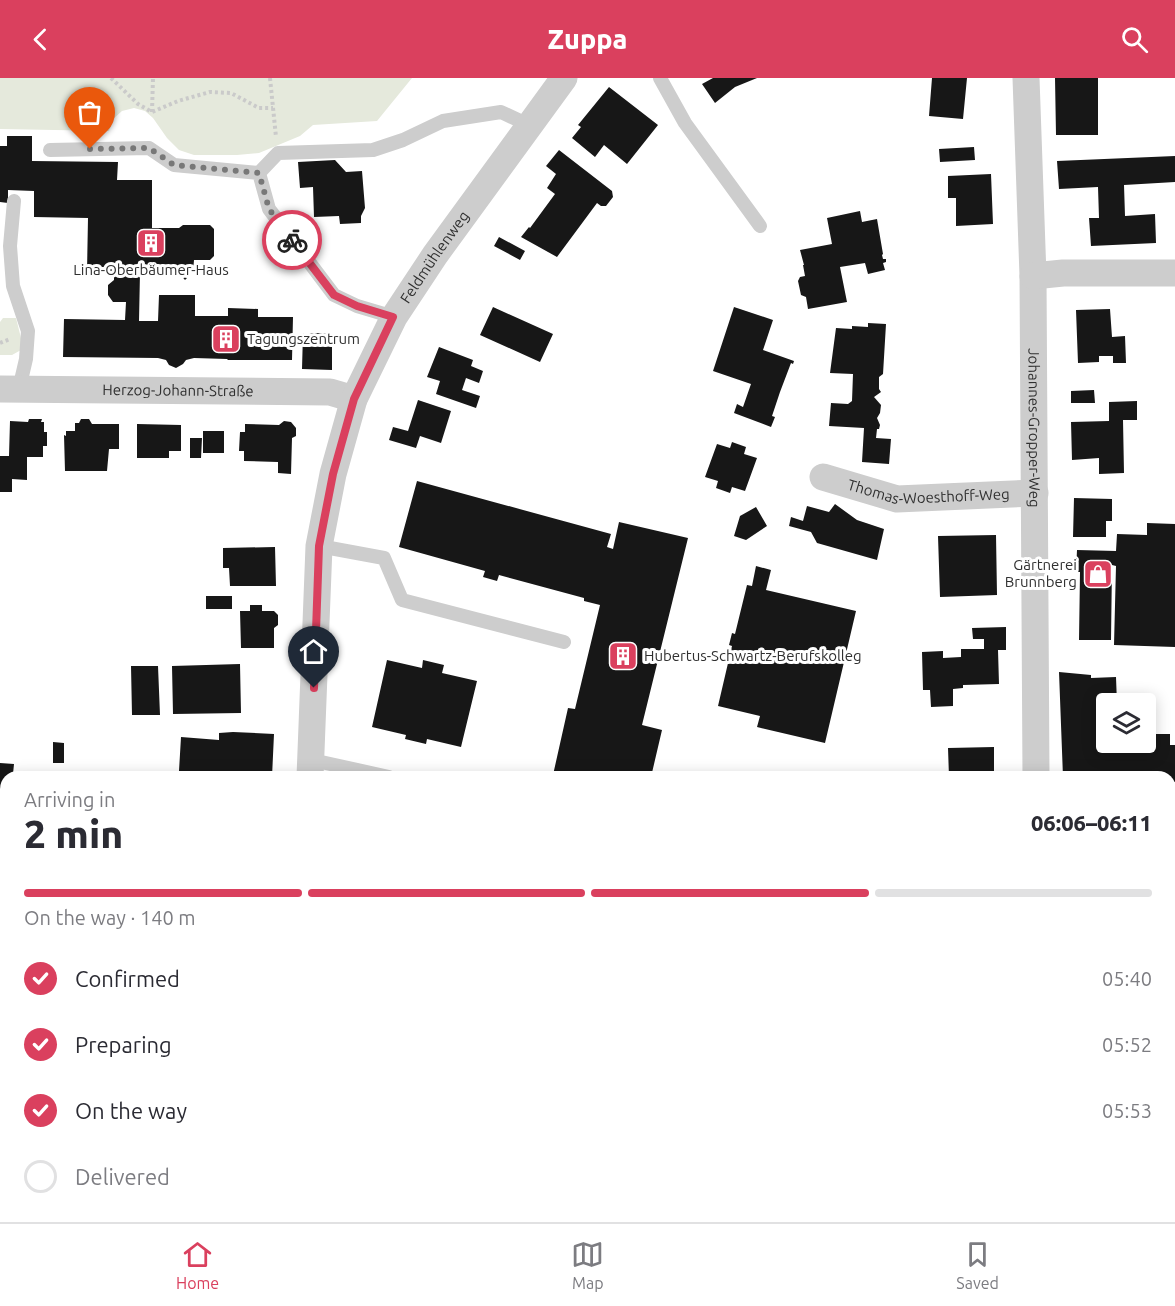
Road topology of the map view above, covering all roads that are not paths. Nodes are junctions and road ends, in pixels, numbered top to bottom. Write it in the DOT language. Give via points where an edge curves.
graph roads {
  1 [pos="564,78"];
  2 [pos="660,78"];
  3 [pos="1026,78"];
  4 [pos="529,125"];
  5 [pos="50,150"];
  6 [pos="259,173"];
  7 [pos="14,201"];
  8 [pos="760,226"];
  9 [pos="1175,273"];
  10 [pos="1033,276"];
  11 [pos="393,317"];
  12 [pos="9,389"];
  13 [pos="354,399"];
  14 [pos="823,477"];
  15 [pos="1035,493"];
  16 [pos="319,546"];
  17 [pos="564,642"];
  18 [pos="311,768"];
  19 [pos="337,771"];
  20 [pos="1036,771"];
  1 -- 4 [label="street, Feldmühlenweg"];
  2 -- 8 [label="lane" via="685,123"];
  3 -- 10 [label="street, Johannes-Gropper-Weg"];
  4 -- 6 [label="lane" via="501,112 443,121 372,150 278,153"];
  4 -- 11 [label="street, Feldmühlenweg"];
  5 -- 6 [label="lane" via="149,148 174,165"];
  6 -- 11 [label="lane" via="269,209 334,295"];
  7 -- 12 [label="lane" via="10,246 13,286 28,331 26,359"];
  9 -- 10 [label="street"];
  10 -- 15 [label="street, Johannes-Gropper-Weg"];
  11 -- 13 [label="street, Feldmühlenweg"];
  12 -- 13 [label="street, Herzog-Johann-Straße" via="330,392"];
  13 -- 16 [label="street, Feldmühlenweg" via="333,474"];
  14 -- 15 [label="street, Thomas-Woesthoff-Weg" via="897,499"];
  15 -- 20 [label="street, Johannes-Gropper-Weg"];
  16 -- 17 [label="lane" via="384,558 402,600"];
  16 -- 18 [label="street, Feldmühlenweg"];
  18 -- 19 [label="lane"];
}
